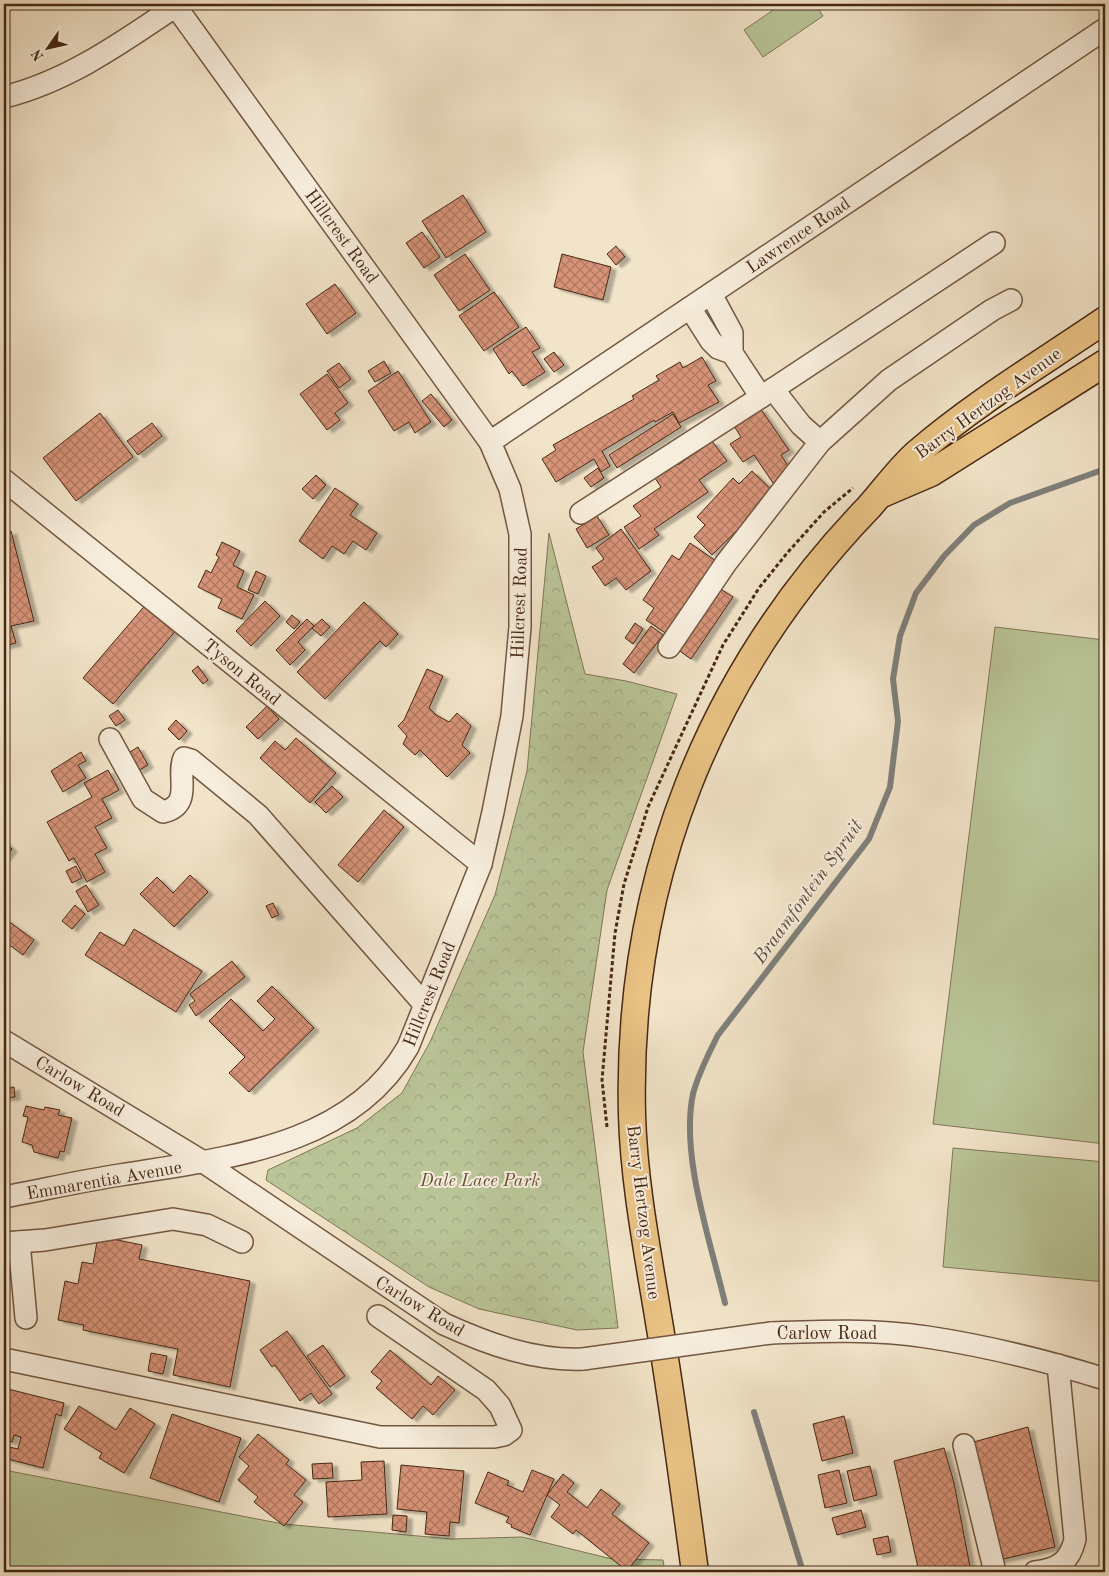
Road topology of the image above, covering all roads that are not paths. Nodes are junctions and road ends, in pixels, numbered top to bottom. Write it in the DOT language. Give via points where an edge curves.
graph roads {
  1 [pos="176,4"];
  2 [pos="1105,29"];
  3 [pos="4,97"];
  4 [pos="994,243"];
  5 [pos="710,294"];
  6 [pos="1011,300"];
  7 [pos="690,308"];
  8 [pos="1105,320"];
  9 [pos="732,353"];
  10 [pos="1105,363"];
  11 [pos="767,394"];
  12 [pos="490,442"];
  13 [pos="820,442"];
  14 [pos="4,480"];
  15 [pos="879,496"];
  16 [pos="581,513"];
  17 [pos="669,647"];
  18 [pos="110,739"];
  19 [pos="480,864"];
  20 [pos="425,1005"];
  21 [pos="4,1041"];
  22 [pos="205,1163"];
  23 [pos="4,1197"];
  24 [pos="242,1242"];
  25 [pos="11,1243"];
  26 [pos="378,1316"];
  27 [pos="26,1318"];
  28 [pos="4,1359"];
  29 [pos="1058,1365"];
  30 [pos="1105,1378"];
  31 [pos="964,1445"];
  32 [pos="695,1572"];
  33 [pos="995,1572"];
  34 [pos="1038,1572"];
  1 -- 3 [label="street" via="70,74"];
  1 -- 12 [label="street, Hillcrest Road"];
  2 -- 5 [label="street, Lawrence Road"];
  4 -- 11 [label="street"];
  5 -- 7 [label="street, Lawrence Road"];
  5 -- 9 [label="street" via="732,333"];
  6 -- 13 [label="street" via="889,380"];
  7 -- 9 [label="street" via="711,341 718,348"];
  7 -- 12 [label="street, Lawrence Road"];
  8 -- 15 [label="main road, Barry Hertzog Avenue" via="917,453"];
  9 -- 11 [label="street"];
  10 -- 15 [label="main road, Barry Hertzog Avenue" via="931,473"];
  11 -- 13 [label="street"];
  11 -- 16 [label="street"];
  12 -- 19 [label="street, Hillcrest Road" via="510,489 517,516 522,568 512,716"];
  13 -- 17 [label="street" via="726,562"];
  14 -- 19 [label="street, Tyson Road"];
  15 -- 32 [label="main road, Barry Hertzog Avenue" via="837,540 782,609 712,726 678,813 650,911 640,972 632,1064 632,1118 636,1167"];
  18 -- 20 [label="street" via="143,799 163,812 172,810 178,802 184,786 184,758 226,787 258,815"];
  19 -- 20 [label="street, Hillcrest Road"];
  20 -- 22 [label="street, Hillcrest Road" via="399,1063 372,1094 354,1107 293,1139 244,1155"];
  21 -- 22 [label="street, Carlow Road"];
  22 -- 23 [label="street, Emmarentia Avenue" via="119,1175"];
  22 -- 29 [label="street, Carlow Road, bridge" via="444,1324 488,1343 517,1351 555,1359 583,1359 771,1333 837,1330 926,1337"];
  24 -- 25 [label="street" via="206,1225 173,1219"];
  25 -- 27 [label="street"];
  26 -- 28 [label="street" via="486,1390 500,1406 511,1430 504,1436 494,1437 380,1437"];
  29 -- 30 [label="street, Carlow Road"];
  29 -- 34 [label="street" via="1075,1539 1072,1553 1064,1563"];
  31 -- 33 [label="street"];
}
